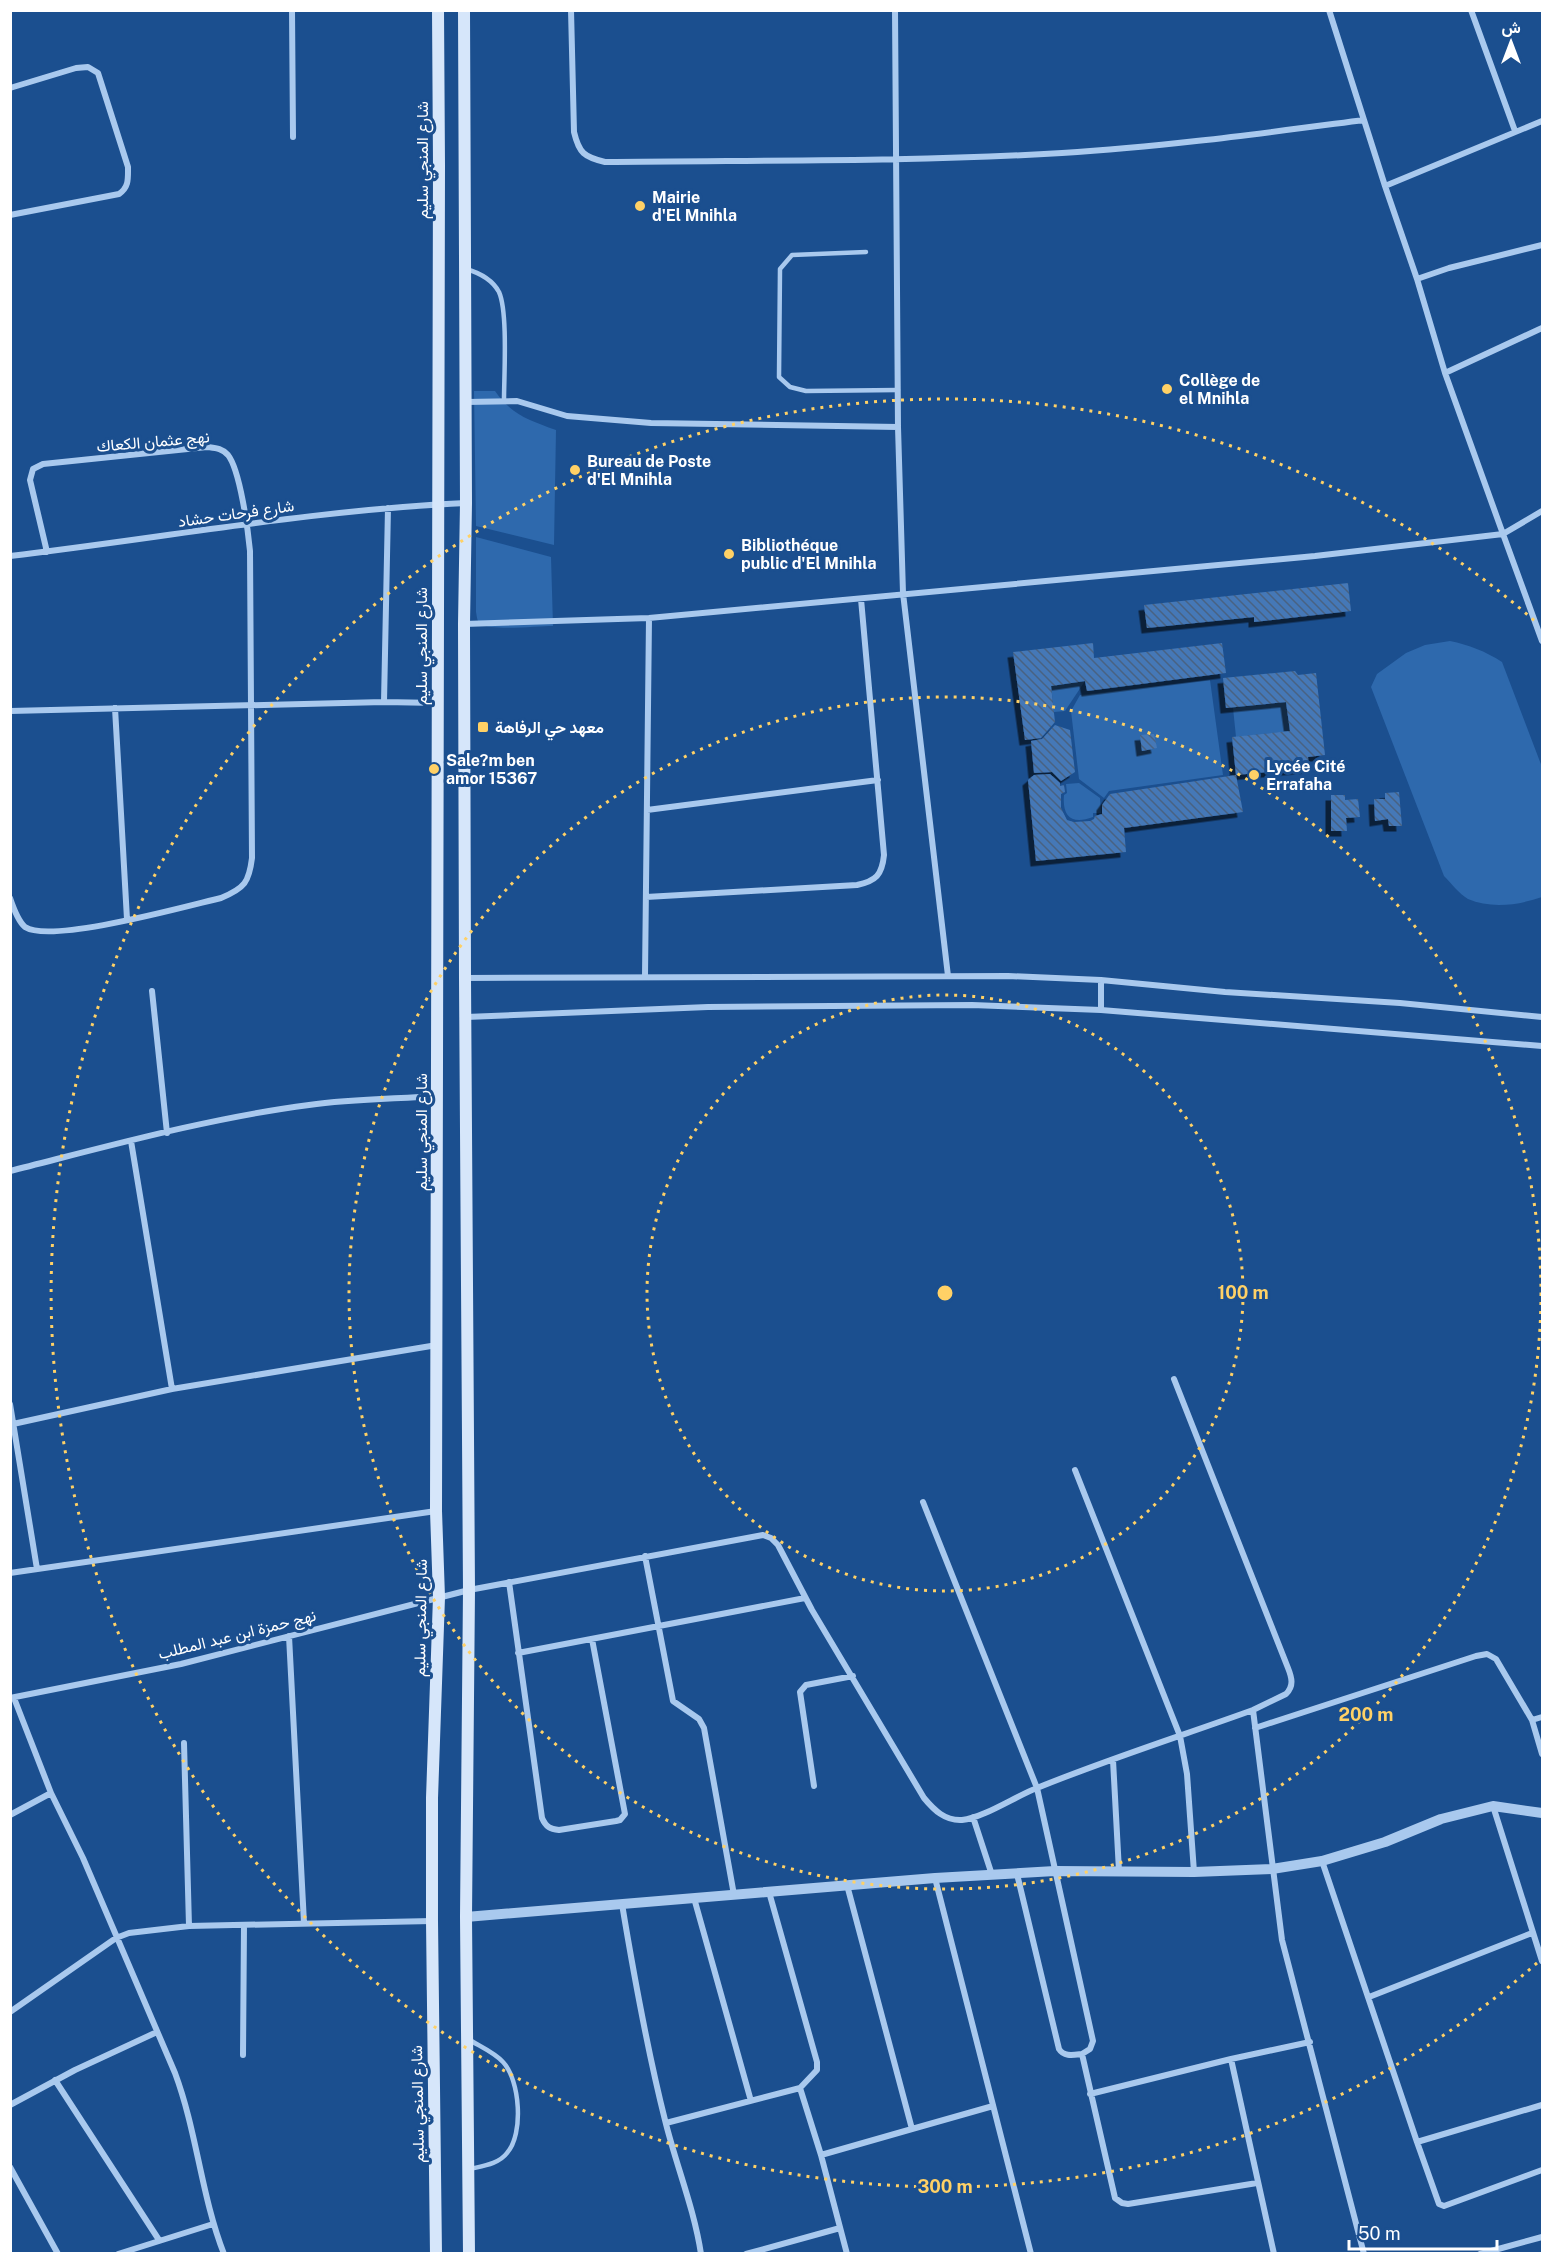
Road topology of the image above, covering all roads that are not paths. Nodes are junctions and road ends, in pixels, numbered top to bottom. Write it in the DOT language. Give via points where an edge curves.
graph roads {
  1 [pos="292,10"];
  2 [pos="438,10"];
  3 [pos="464,10"];
  4 [pos="571,10"];
  5 [pos="895,10"];
  6 [pos="1329,10"];
  7 [pos="1471,10"];
  8 [pos="10,88"];
  9 [pos="1364,120"];
  10 [pos="1542,121"];
  11 [pos="1515,131"];
  12 [pos="293,137"];
  13 [pos="897,159"];
  14 [pos="1384,186"];
  15 [pos="10,215"];
  16 [pos="1542,245"];
  17 [pos="866,252"];
  18 [pos="466,269"];
  19 [pos="1417,279"];
  20 [pos="1542,328"];
  21 [pos="1445,373"];
  22 [pos="898,390"];
  23 [pos="504,400"];
  24 [pos="465,402"];
  25 [pos="898,427"];
  26 [pos="466,503"];
  27 [pos="438,504"];
  28 [pos="388,508"];
  29 [pos="1542,511"];
  30 [pos="248,524"];
  31 [pos="1503,534"];
  32 [pos="47,552"];
  33 [pos="10,556"];
  34 [pos="903,593"];
  35 [pos="861,598"];
  36 [pos="649,618"];
  37 [pos="464,624"];
  38 [pos="1542,641"];
  39 [pos="384,702"];
  40 [pos="437,703"];
  41 [pos="250,704"];
  42 [pos="115,708"];
  43 [pos="10,711"];
  44 [pos="878,780"];
  45 [pos="647,810"];
  46 [pos="646,897"];
  47 [pos="10,898"];
  48 [pos="128,919"];
  49 [pos="645,976"];
  50 [pos="948,976"];
  51 [pos="465,978"];
  52 [pos="1101,980"];
  53 [pos="152,991"];
  54 [pos="1101,1010"];
  55 [pos="466,1017"];
  56 [pos="1542,1017"];
  57 [pos="1542,1046"];
  58 [pos="438,1096"];
  59 [pos="166,1133"];
  60 [pos="131,1141"];
  61 [pos="10,1171"];
  62 [pos="438,1345"];
  63 [pos="1174,1378"];
  64 [pos="172,1389"];
  65 [pos="10,1404"];
  66 [pos="13,1424"];
  67 [pos="1075,1470"];
  68 [pos="923,1502"];
  69 [pos="436,1511"];
  70 [pos="645,1556"];
  71 [pos="37,1569"];
  72 [pos="10,1573"];
  73 [pos="509,1582"];
  74 [pos="469,1590"];
  75 [pos="439,1597"];
  76 [pos="805,1598"];
  77 [pos="660,1626"];
  78 [pos="289,1636"];
  79 [pos="592,1639"];
  80 [pos="518,1653"];
  81 [pos="852,1676"];
  82 [pos="12,1698"];
  83 [pos="1253,1710"];
  84 [pos="1542,1717"];
  85 [pos="1532,1720"];
  86 [pos="1255,1728"];
  87 [pos="1180,1737"];
  88 [pos="184,1743"];
  89 [pos="1542,1754"];
  90 [pos="1113,1760"];
  91 [pos="814,1786"];
  92 [pos="1037,1788"];
  93 [pos="51,1793"];
  94 [pos="1493,1806"];
  95 [pos="1542,1813"];
  96 [pos="10,1815"];
  97 [pos="973,1817"];
  98 [pos="1322,1861"];
  99 [pos="1272,1869"];
  100 [pos="1055,1871"];
  101 [pos="1119,1871"];
  102 [pos="1194,1872"];
  103 [pos="1017,1874"];
  104 [pos="992,1875"];
  105 [pos="935,1878"];
  106 [pos="848,1885"];
  107 [pos="769,1892"];
  108 [pos="734,1895"];
  109 [pos="694,1898"];
  110 [pos="622,1904"];
  111 [pos="466,1917"];
  112 [pos="432,1921"];
  113 [pos="304,1923"];
  114 [pos="244,1925"];
  115 [pos="189,1926"];
  116 [pos="1532,1933"];
  117 [pos="116,1938"];
  118 [pos="1542,1961"];
  119 [pos="1369,1997"];
  120 [pos="12,2008"];
  121 [pos="157,2032"];
  122 [pos="467,2039"];
  123 [pos="1310,2042"];
  124 [pos="1082,2054"];
  125 [pos="243,2055"];
  126 [pos="1231,2059"];
  127 [pos="55,2080"];
  128 [pos="800,2088"];
  129 [pos="1090,2094"];
  130 [pos="752,2101"];
  131 [pos="10,2105"];
  132 [pos="993,2106"];
  133 [pos="1542,2106"];
  134 [pos="666,2123"];
  135 [pos="912,2129"];
  136 [pos="1417,2142"];
  137 [pos="821,2155"];
  138 [pos="10,2167"];
  139 [pos="467,2170"];
  140 [pos="1542,2170"];
  141 [pos="1257,2183"];
  142 [pos="213,2224"];
  143 [pos="840,2228"];
  144 [pos="1542,2237"];
  145 [pos="159,2240"];
  146 [pos="58,2253"];
  147 [pos="118,2253"];
  148 [pos="225,2253"];
  149 [pos="436,2253"];
  150 [pos="469,2253"];
  151 [pos="700,2253"];
  152 [pos="746,2253"];
  153 [pos="847,2253"];
  154 [pos="1031,2253"];
  155 [pos="1274,2253"];
  156 [pos="1364,2253"];
  157 [pos="1480,2253"];
  1 -- 12 [label="street"];
  2 -- 27 [label="main road, شارع المنجي سليم"];
  3 -- 18 [label="main road"];
  4 -- 13 [label="street" via="573,126 577,146 587,158 605,162"];
  5 -- 13 [label="street"];
  6 -- 9 [label="street"];
  7 -- 11 [label="street"];
  8 -- 15 [label="street" via="76,68 88,67 98,73 128,167 128,182 119,194"];
  9 -- 13 [label="street" via="1159,145"];
  9 -- 14 [label="street"];
  10 -- 11 [label="street"];
  11 -- 14 [label="street"];
  13 -- 22 [label="street"];
  14 -- 19 [label="street"];
  16 -- 19 [label="street"];
  17 -- 22 [label="lane" via="792,255 780,269 779,377 789,387 806,392"];
  18 -- 23 [label="lane" via="493,283 502,301"];
  18 -- 24 [label="main road"];
  19 -- 21 [label="street"];
  20 -- 21 [label="street"];
  21 -- 31 [label="street"];
  22 -- 25 [label="street"];
  23 -- 24 [label="street"];
  23 -- 25 [label="street" via="567,416 609,420"];
  24 -- 26 [label="main road"];
  25 -- 34 [label="street"];
  26 -- 27 [label="street, شارع فرحات حشاد"];
  26 -- 37 [label="main road"];
  27 -- 28 [label="street, شارع فرحات حشاد"];
  27 -- 40 [label="main road, شارع المنجي سليم"];
  28 -- 30 [label="street, شارع فرحات حشاد"];
  28 -- 39 [label="street"];
  29 -- 31 [label="street"];
  30 -- 32 [label="street, شارع فرحات حشاد"];
  30 -- 32 [label="street, نهج عثمان الكعاك" via="233,466 222,449 207,447 44,464 30,475"];
  30 -- 41 [label="street" via="252,585"];
  31 -- 34 [label="street" via="1315,556"];
  31 -- 38 [label="street"];
  32 -- 33 [label="street, شارع فرحات حشاد"];
  34 -- 35 [label="street"];
  34 -- 50 [label="street"];
  35 -- 36 [label="street"];
  35 -- 44 [label="street"];
  36 -- 37 [label="street"];
  36 -- 45 [label="street"];
  37 -- 51 [label="main road"];
  39 -- 40 [label="street"];
  39 -- 41 [label="street"];
  40 -- 58 [label="main road, شارع المنجي سليم"];
  41 -- 42 [label="street"];
  41 -- 48 [label="street" via="252,858 244,885 221,898"];
  42 -- 43 [label="street"];
  42 -- 48 [label="street"];
  44 -- 45 [label="street"];
  44 -- 46 [label="street" via="884,861 879,876 869,883"];
  45 -- 46 [label="street"];
  46 -- 49 [label="street"];
  47 -- 48 [label="street" via="24,926 39,932"];
  49 -- 50 [label="street"];
  49 -- 51 [label="street"];
  50 -- 52 [label="street"];
  51 -- 55 [label="main road"];
  52 -- 54 [label="street"];
  52 -- 56 [label="street"];
  53 -- 59 [label="street"];
  54 -- 55 [label="street" via="972,1005 719,1007"];
  54 -- 57 [label="street"];
  55 -- 74 [label="main road"];
  58 -- 59 [label="street" via="310,1105"];
  58 -- 62 [label="main road, شارع المنجي سليم"];
  59 -- 60 [label="street"];
  60 -- 61 [label="street"];
  60 -- 64 [label="street"];
  62 -- 64 [label="street"];
  62 -- 69 [label="main road, شارع المنجي سليم"];
  63 -- 83 [label="street" via="1291,1676 1292,1684 1286,1694"];
  64 -- 66 [label="street"];
  65 -- 66 [label="street"];
  66 -- 71 [label="street"];
  67 -- 87 [label="street"];
  68 -- 92 [label="street"];
  69 -- 71 [label="street"];
  69 -- 75 [label="main road, شارع المنجي سليم"];
  70 -- 73 [label="street, نهج حمزة ابن عبد المطلب"];
  70 -- 76 [label="street, نهج حمزة ابن عبد المطلب" via="764,1535 778,1545"];
  70 -- 77 [label="street"];
  71 -- 72 [label="street"];
  73 -- 74 [label="street, نهج حمزة ابن عبد المطلب"];
  73 -- 80 [label="street"];
  74 -- 75 [label="street, نهج حمزة ابن عبد المطلب"];
  74 -- 111 [label="main road"];
  75 -- 78 [label="street, نهج حمزة ابن عبد المطلب"];
  75 -- 112 [label="main road, شارع المنجي سليم"];
  76 -- 77 [label="street"];
  76 -- 81 [label="street, نهج حمزة ابن عبد المطلب"];
  77 -- 79 [label="street"];
  77 -- 108 [label="street" via="673,1701 699,1719 704,1728"];
  78 -- 82 [label="street, نهج حمزة ابن عبد المطلب" via="181,1664"];
  78 -- 113 [label="street"];
  79 -- 80 [label="street"];
  79 -- 80 [label="street" via="625,1810 624,1816 616,1821 559,1830 544,1824"];
  81 -- 91 [label="street" via="806,1685 800,1692"];
  81 -- 97 [label="street, نهج حمزة ابن عبد المطلب" via="934,1810 960,1820"];
  82 -- 93 [label="street"];
  83 -- 86 [label="street"];
  83 -- 87 [label="street"];
  84 -- 85 [label="street"];
  85 -- 86 [label="street" via="1496,1659 1487,1654"];
  85 -- 89 [label="street"];
  86 -- 99 [label="street"];
  87 -- 90 [label="street"];
  87 -- 102 [label="street" via="1187,1774"];
  88 -- 115 [label="street"];
  90 -- 92 [label="street"];
  90 -- 101 [label="street"];
  92 -- 97 [label="street"];
  92 -- 100 [label="street"];
  93 -- 96 [label="street"];
  93 -- 117 [label="street"];
  94 -- 95 [label="street"];
  94 -- 98 [label="street" via="1441,1819 1385,1842"];
  94 -- 116 [label="street"];
  97 -- 104 [label="street"];
  98 -- 99 [label="street"];
  98 -- 119 [label="street"];
  99 -- 102 [label="street"];
  99 -- 123 [label="street" via="1284,1950"];
  100 -- 101 [label="street"];
  100 -- 103 [label="street"];
  100 -- 124 [label="street" via="1093,2041"];
  101 -- 102 [label="street"];
  103 -- 104 [label="street"];
  103 -- 124 [label="street" via="1059,2049 1069,2055"];
  104 -- 105 [label="street"];
  105 -- 106 [label="street"];
  105 -- 132 [label="street"];
  106 -- 107 [label="street"];
  106 -- 135 [label="street"];
  107 -- 108 [label="street"];
  107 -- 128 [label="street" via="817,2062 817,2070"];
  108 -- 109 [label="street"];
  109 -- 110 [label="street"];
  109 -- 130 [label="street"];
  110 -- 111 [label="street"];
  110 -- 134 [label="street" via="645,2036"];
  111 -- 122 [label="main road"];
  112 -- 113 [label="street"];
  112 -- 149 [label="main road, شارع المنجي سليم"];
  113 -- 114 [label="street"];
  114 -- 115 [label="street"];
  114 -- 125 [label="street"];
  115 -- 117 [label="street"];
  116 -- 118 [label="street"];
  116 -- 119 [label="street"];
  117 -- 120 [label="street"];
  117 -- 121 [label="street"];
  119 -- 136 [label="street"];
  121 -- 127 [label="street"];
  121 -- 142 [label="street" via="185,2099"];
  122 -- 139 [label="main road"];
  122 -- 139 [label="lane" via="503,2061 511,2074 518,2120 516,2140 506,2155"];
  123 -- 126 [label="street"];
  123 -- 156 [label="street"];
  124 -- 129 [label="street"];
  126 -- 129 [label="street"];
  126 -- 141 [label="street"];
  127 -- 131 [label="street"];
  127 -- 145 [label="street"];
  128 -- 130 [label="street"];
  128 -- 137 [label="street"];
  129 -- 141 [label="street" via="1113,2192 1122,2203"];
  130 -- 134 [label="street"];
  132 -- 135 [label="street"];
  132 -- 154 [label="street"];
  133 -- 136 [label="street"];
  134 -- 151 [label="street"];
  135 -- 137 [label="street"];
  136 -- 140 [label="street" via="1439,2204 1444,2206"];
  137 -- 143 [label="street"];
  138 -- 146 [label="street"];
  139 -- 150 [label="main road"];
  141 -- 155 [label="street"];
  142 -- 145 [label="street"];
  142 -- 148 [label="street"];
  143 -- 152 [label="street"];
  143 -- 153 [label="street"];
  144 -- 157 [label="street"];
  145 -- 147 [label="street"];
}
